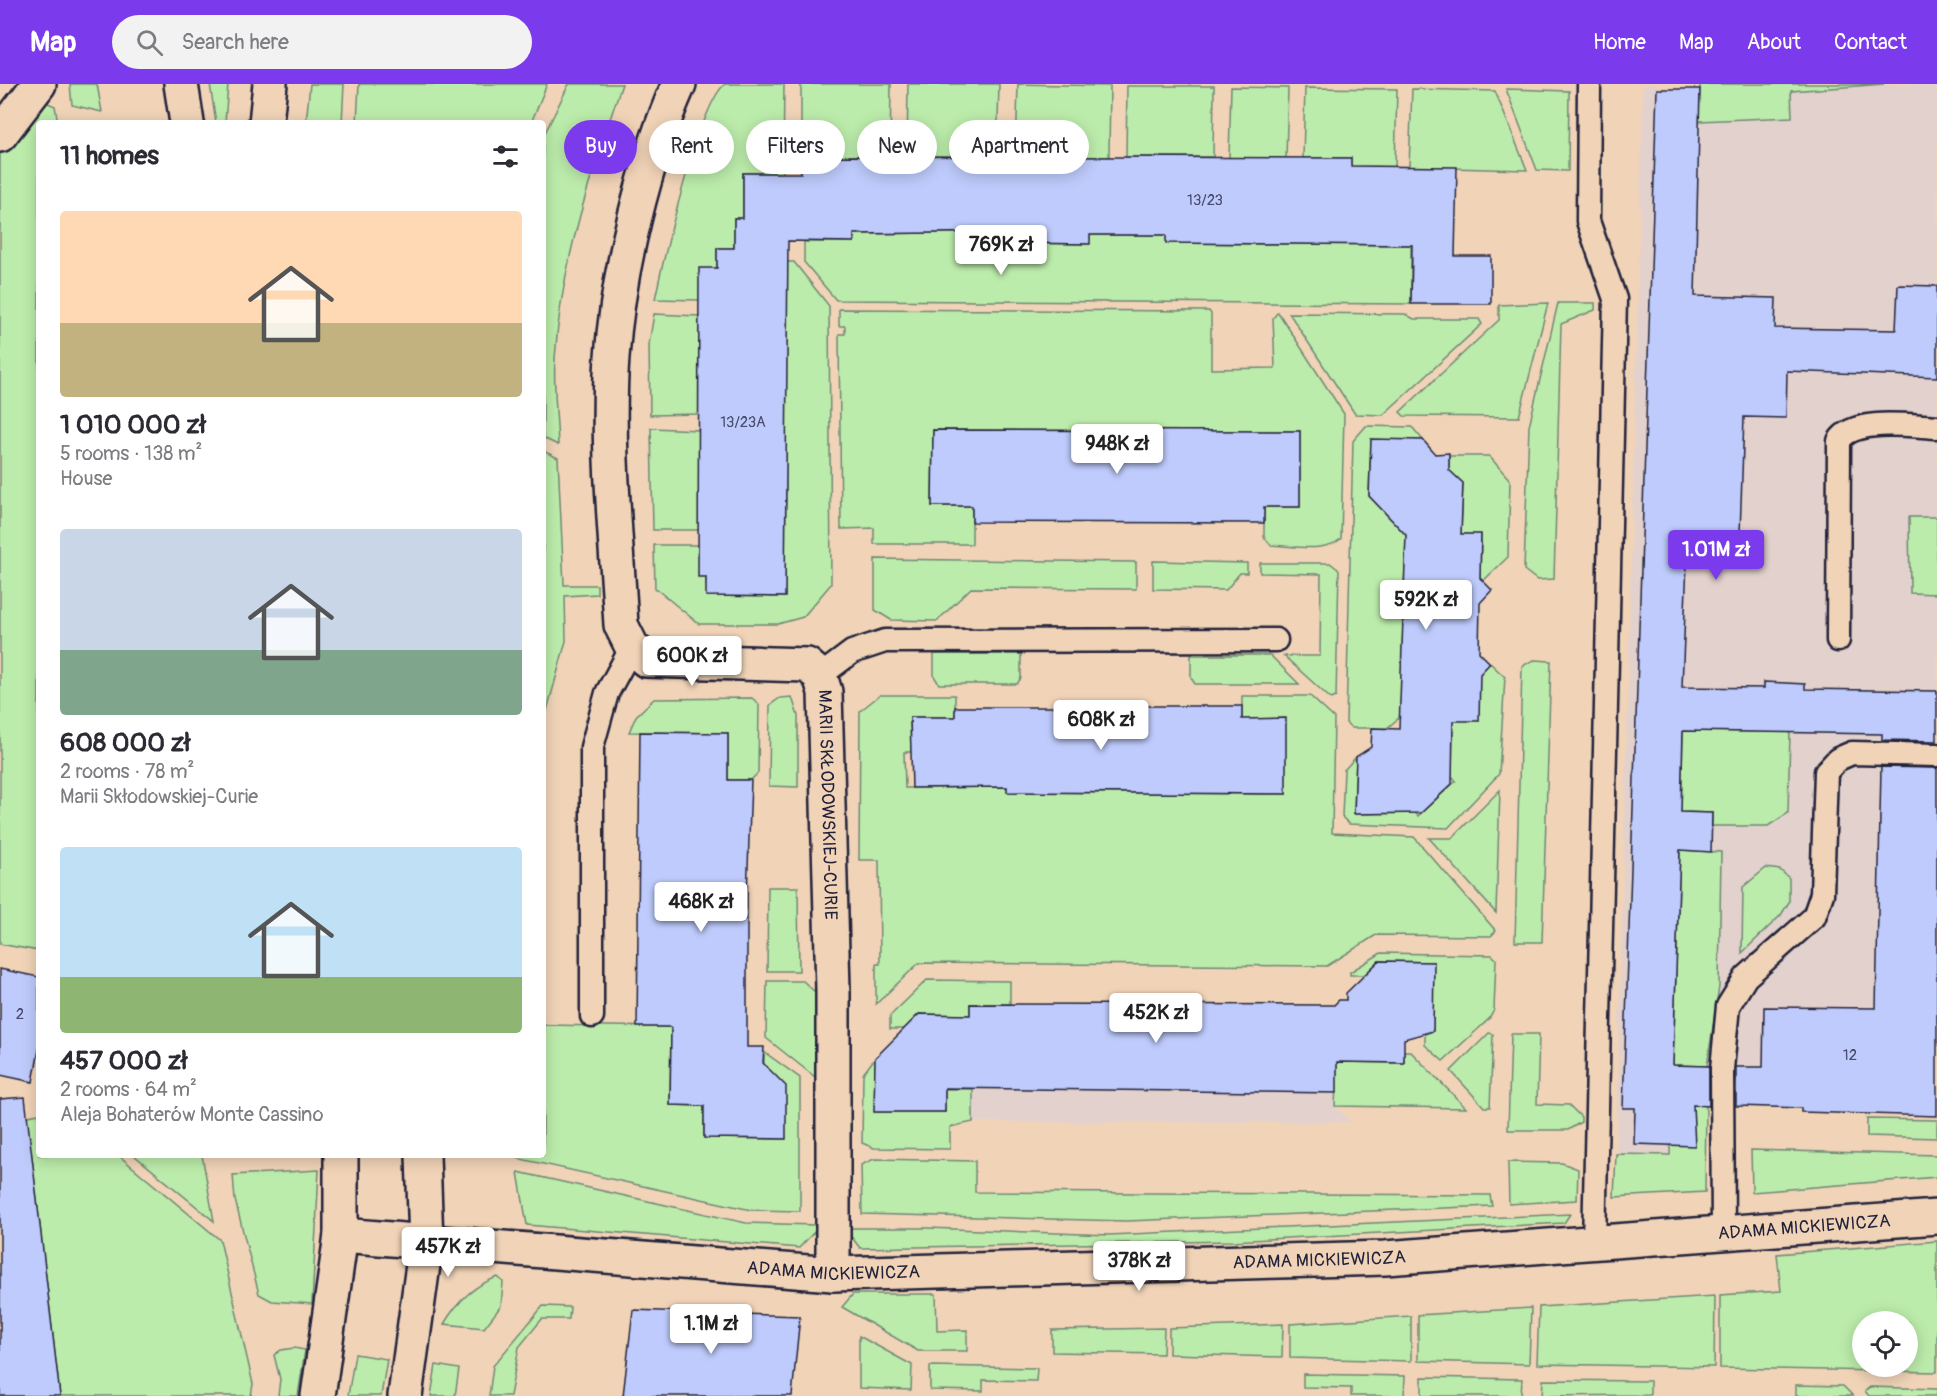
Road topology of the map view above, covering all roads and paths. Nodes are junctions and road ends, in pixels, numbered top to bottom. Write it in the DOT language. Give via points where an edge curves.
graph roads {
  1 [pos="39,84"];
  2 [pos="181,84"];
  3 [pos="270,84"];
  4 [pos="679,84"];
  5 [pos="1589,84"];
  6 [pos="187,120"];
  7 [pos="266,120"];
  8 [pos="0,135"];
  9 [pos="1937,427"];
  10 [pos="1276,640"];
  11 [pos="1838,640"];
  12 [pos="632,647"];
  13 [pos="820,676"];
  14 [pos="1937,755"];
  15 [pos="592,1016"];
  16 [pos="341,1158"];
  17 [pos="423,1158"];
  18 [pos="1937,1217"];
  19 [pos="1723,1233"];
  20 [pos="341,1235"];
  21 [pos="426,1243"];
  22 [pos="1594,1244"];
  23 [pos="833,1274"];
  24 [pos="318,1396"];
  25 [pos="405,1396"];
  1 -- 8 [label="street"];
  2 -- 6 [label="street"];
  3 -- 7 [label="street"];
  4 -- 12 [label="street" via="646,178 628,251 612,357 621,625"];
  5 -- 22 [label="lane" via="1588,221 1615,299"];
  9 -- 11 [label="lane" via="1859,426 1839,441"];
  10 -- 13 [label="lane" via="885,641 852,652"];
  12 -- 13 [label="street, MARII SKŁODOWSKIEJ-CURIE" via="646,660 807,665"];
  12 -- 15 [label="lane" via="607,693 592,747"];
  13 -- 23 [label="street, MARII SKŁODOWSKIEJ-CURIE" via="825,692 833,990"];
  14 -- 19 [label="lane" via="1852,753 1838,759 1826,772 1822,894 1814,917 1746,977 1728,1006 1722,1069"];
  16 -- 20 [label="street"];
  17 -- 21 [label="street"];
  18 -- 19 [label="street, ADAMA MICKIEWICZA"];
  19 -- 22 [label="street, ADAMA MICKIEWICZA"];
  20 -- 21 [label="street, ADAMA MICKIEWICZA"];
  20 -- 24 [label="street"];
  21 -- 23 [label="street, ADAMA MICKIEWICZA"];
  21 -- 25 [label="street"];
  22 -- 23 [label="street, ADAMA MICKIEWICZA" via="1385,1258"];
}
